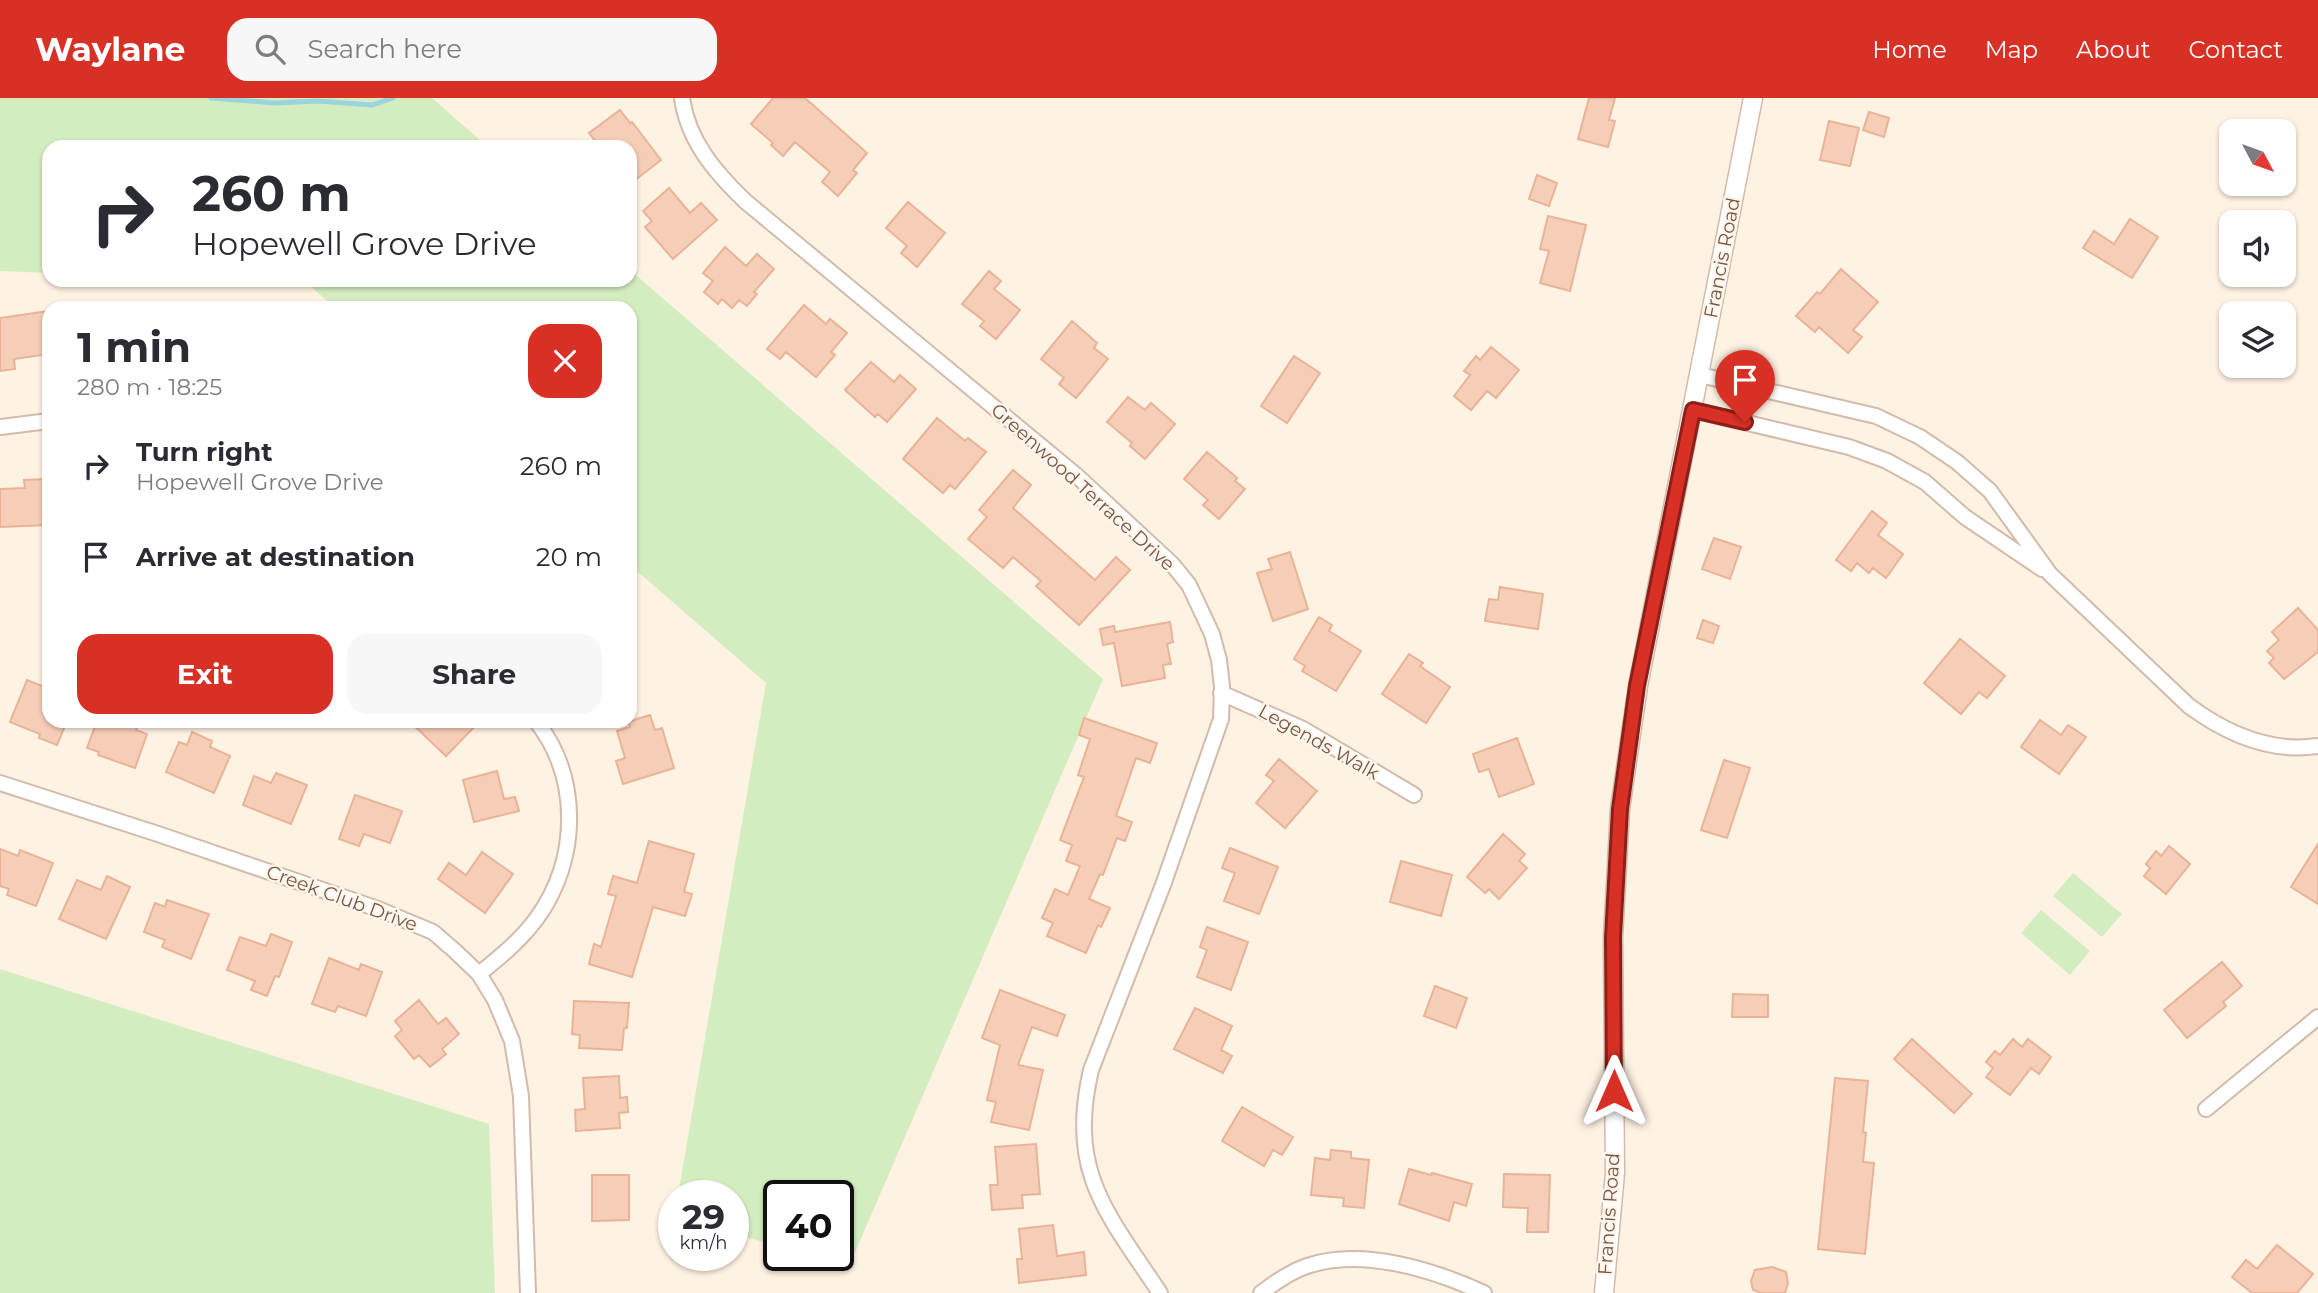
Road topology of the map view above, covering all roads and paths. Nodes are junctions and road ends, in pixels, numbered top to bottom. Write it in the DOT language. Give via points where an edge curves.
graph roads {
  1 [pos="682,98"];
  2 [pos="1753,98"];
  3 [pos="1700,374"];
  4 [pos="1693,410"];
  5 [pos="42,422"];
  6 [pos="0,427"];
  7 [pos="2050,574"];
  8 [pos="1221,693"];
  9 [pos="541,728"];
  10 [pos="2318,746"];
  11 [pos="0,783"];
  12 [pos="1414,795"];
  13 [pos="479,974"];
  14 [pos="2318,1017"];
  15 [pos="2206,1109"];
  16 [pos="528,1293"];
  17 [pos="1160,1293"];
  18 [pos="1261,1293"];
  19 [pos="1484,1293"];
  20 [pos="1604,1293"];
  1 -- 8 [label="street, Greenwood Terrace Drive" via="691,130 719,176 1077,476 1172,564 1189,585 1212,634"];
  2 -- 3 [label="street, Francis Road"];
  3 -- 4 [label="street, Francis Road"];
  3 -- 7 [label="street" via="1876,416 1920,437 1990,492"];
  4 -- 7 [label="street" via="1849,446 1886,461 1925,482 1965,517"];
  4 -- 20 [label="street, Francis Road" via="1637,686 1620,809 1613,937 1615,1173"];
  5 -- 6 [label="street"];
  7 -- 10 [label="street" via="2211,722 2270,745"];
  8 -- 12 [label="street, Legends Walk" via="1303,729"];
  8 -- 17 [label="street, Greenwood Terrace Drive" via="1221,719 1084,1096 1084,1150 1090,1176 1105,1211"];
  9 -- 13 [label="street" via="566,785 570,825 563,867 537,918"];
  11 -- 13 [label="street, Creek Club Drive" via="409,921 433,932"];
  13 -- 16 [label="street, Creek Club Drive" via="512,1041 521,1097"];
  14 -- 15 [label="street"];
  18 -- 19 [label="street" via="1307,1266 1360,1258 1426,1271"];
}
